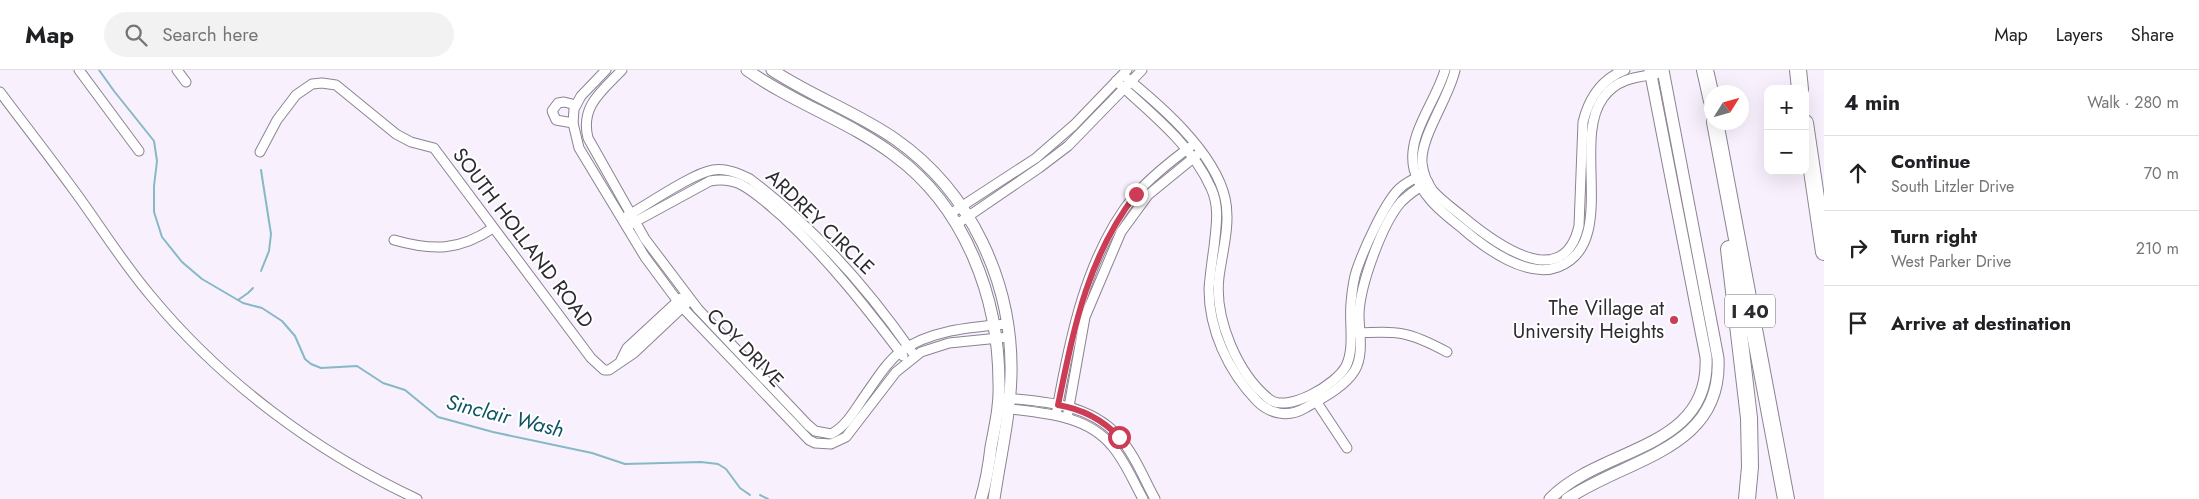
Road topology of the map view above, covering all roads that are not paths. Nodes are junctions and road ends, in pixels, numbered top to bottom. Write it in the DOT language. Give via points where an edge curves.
graph roads {
  1 [pos="79,70"];
  2 [pos="177,70"];
  3 [pos="606,70"];
  4 [pos="622,70"];
  5 [pos="747,70"];
  6 [pos="772,70"];
  7 [pos="1142,70"];
  8 [pos="1446,70"];
  9 [pos="1455,70"];
  10 [pos="1625,70"];
  11 [pos="1705,70"];
  12 [pos="1798,70"];
  13 [pos="1651,72"];
  14 [pos="1663,72"];
  15 [pos="1122,75"];
  16 [pos="1131,81"];
  17 [pos="186,82"];
  18 [pos="1708,85"];
  19 [pos="1800,85"];
  20 [pos="1124,88"];
  21 [pos="0,92"];
  22 [pos="576,105"];
  23 [pos="573,123"];
  24 [pos="1716,130"];
  25 [pos="1717,130"];
  26 [pos="1806,130"];
  27 [pos="1194,144"];
  28 [pos="139,150"];
  29 [pos="1186,150"];
  30 [pos="260,152"];
  31 [pos="1200,152"];
  32 [pos="1192,158"];
  33 [pos="1422,180"];
  34 [pos="965,211"];
  35 [pos="634,218"];
  36 [pos="954,219"];
  37 [pos="624,223"];
  38 [pos="493,228"];
  39 [pos="394,240"];
  40 [pos="1824,252"];
  41 [pos="688,297"];
  42 [pos="680,304"];
  43 [pos="1007,324"];
  44 [pos="993,325"];
  45 [pos="1355,333"];
  46 [pos="1009,337"];
  47 [pos="995,339"];
  48 [pos="909,347"];
  49 [pos="900,352"];
  50 [pos="1447,352"];
  51 [pos="911,359"];
  52 [pos="1314,398"];
  53 [pos="1003,403"];
  54 [pos="1058,405"];
  55 [pos="1068,407"];
  56 [pos="1056,415"];
  57 [pos="1066,418"];
  58 [pos="831,434"];
  59 [pos="835,443"];
  60 [pos="1347,448"];
  61 [pos="417,499"];
  62 [pos="981,499"];
  63 [pos="994,499"];
  64 [pos="1143,499"];
  65 [pos="1155,499"];
  66 [pos="1550,499"];
  67 [pos="1567,499"];
  68 [pos="1747,499"];
  69 [pos="1786,499"];
  1 -- 28 [label="street"];
  2 -- 17 [label="street"];
  3 -- 22 [label="street, COY DRIVE" via="580,96"];
  4 -- 35 [label="street, COY DRIVE" via="595,99 584,124 588,138"];
  5 -- 36 [label="street" via="894,155 922,180"];
  6 -- 34 [label="street" via="896,140 933,171"];
  7 -- 16 [label="street"];
  8 -- 33 [label="street" via="1416,138 1413,152"];
  9 -- 33 [label="street" via="1453,82 1423,146"];
  10 -- 33 [label="street" via="1596,91 1586,112 1579,226 1575,242 1560,256 1533,259 1495,242"];
  11 -- 18 [label="highway"];
  12 -- 19 [label="highway"];
  13 -- 14 [label="street"];
  13 -- 33 [label="street" via="1620,83 1596,109 1588,231 1578,252 1562,265 1549,270 1534,269 1495,252 1429,200"];
  13 -- 66 [label="street" via="1706,357 1704,390 1697,405 1678,426 1571,482"];
  14 -- 67 [label="street" via="1718,358 1716,389 1706,413 1685,436"];
  15 -- 16 [label="street"];
  15 -- 20 [label="street"];
  15 -- 34 [label="street" via="1074,125 1036,158"];
  16 -- 20 [label="street"];
  16 -- 27 [label="street"];
  20 -- 29 [label="street"];
  20 -- 34 [label="street" via="1060,152"];
  21 -- 61 [label="street" via="104,235 188,337 228,374 314,442"];
  22 -- 23 [label="street, COY DRIVE"];
  22 -- 23 [label="street" via="558,103 552,111 556,120"];
  23 -- 37 [label="street, COY DRIVE" via="579,148"];
  24 -- 68 [label="highway" via="1749,418"];
  25 -- 69 [label="highway, I 40"];
  26 -- 40 [label="highway"];
  27 -- 29 [label="street"];
  27 -- 31 [label="street"];
  29 -- 32 [label="street"];
  29 -- 54 [label="street" via="1136,194 1112,227 1076,319"];
  30 -- 38 [label="street, SOUTH HOLLAND ROAD" via="277,120 304,88 322,83 336,85 396,134 434,148"];
  31 -- 32 [label="street"];
  31 -- 52 [label="street" via="1225,198 1226,227 1218,296 1222,320 1235,355 1258,388 1276,404"];
  32 -- 52 [label="street" via="1212,189 1217,206 1209,288 1220,346 1241,382 1262,406 1273,412 1292,414"];
  32 -- 55 [label="street" via="1148,194 1121,232 1085,317"];
  33 -- 45 [label="street" via="1400,189 1386,206 1357,269 1351,304"];
  34 -- 36 [label="street"];
  34 -- 43 [label="street" via="995,270"];
  35 -- 37 [label="street, ARDREY CIRCLE"];
  35 -- 41 [label="street, COY DRIVE"];
  35 -- 48 [label="street, ARDREY CIRCLE" via="705,172 722,170 750,178 809,229 852,274"];
  35 -- 49 [label="street, ARDREY CIRCLE" via="710,181 718,179 738,183 768,204 822,256"];
  36 -- 44 [label="street" via="976,263"];
  37 -- 42 [label="street, COY DRIVE"];
  38 -- 39 [label="street" via="473,240 436,249"];
  38 -- 42 [label="street, SOUTH HOLLAND ROAD" via="604,370 634,353"];
  41 -- 42 [label="street, SOUTH HOLLAND ROAD"];
  41 -- 58 [label="street, COY DRIVE" via="808,426"];
  42 -- 59 [label="street, COY DRIVE" via="803,436 816,443"];
  43 -- 44 [label="street"];
  43 -- 46 [label="street"];
  44 -- 47 [label="street"];
  44 -- 48 [label="street" via="928,337"];
  45 -- 50 [label="street" via="1405,333"];
  45 -- 52 [label="street" via="1346,366"];
  46 -- 47 [label="street"];
  46 -- 53 [label="street" via="1011,374"];
  47 -- 51 [label="street" via="949,343"];
  47 -- 53 [label="street"];
  48 -- 49 [label="street"];
  48 -- 51 [label="street, ARDREY CIRCLE"];
  49 -- 51 [label="street, ARDREY CIRCLE"];
  49 -- 58 [label="street" via="843,425"];
  51 -- 59 [label="street" via="896,372 852,432"];
  52 -- 60 [label="street"];
  53 -- 54 [label="street"];
  53 -- 56 [label="street"];
  53 -- 62 [label="street"];
  53 -- 63 [label="street"];
  54 -- 55 [label="street"];
  54 -- 56 [label="street"];
  55 -- 57 [label="street"];
  55 -- 65 [label="street" via="1095,417 1119,437"];
  56 -- 57 [label="street"];
  57 -- 64 [label="street" via="1088,425 1105,438"];
  58 -- 59 [label="street"];
}
